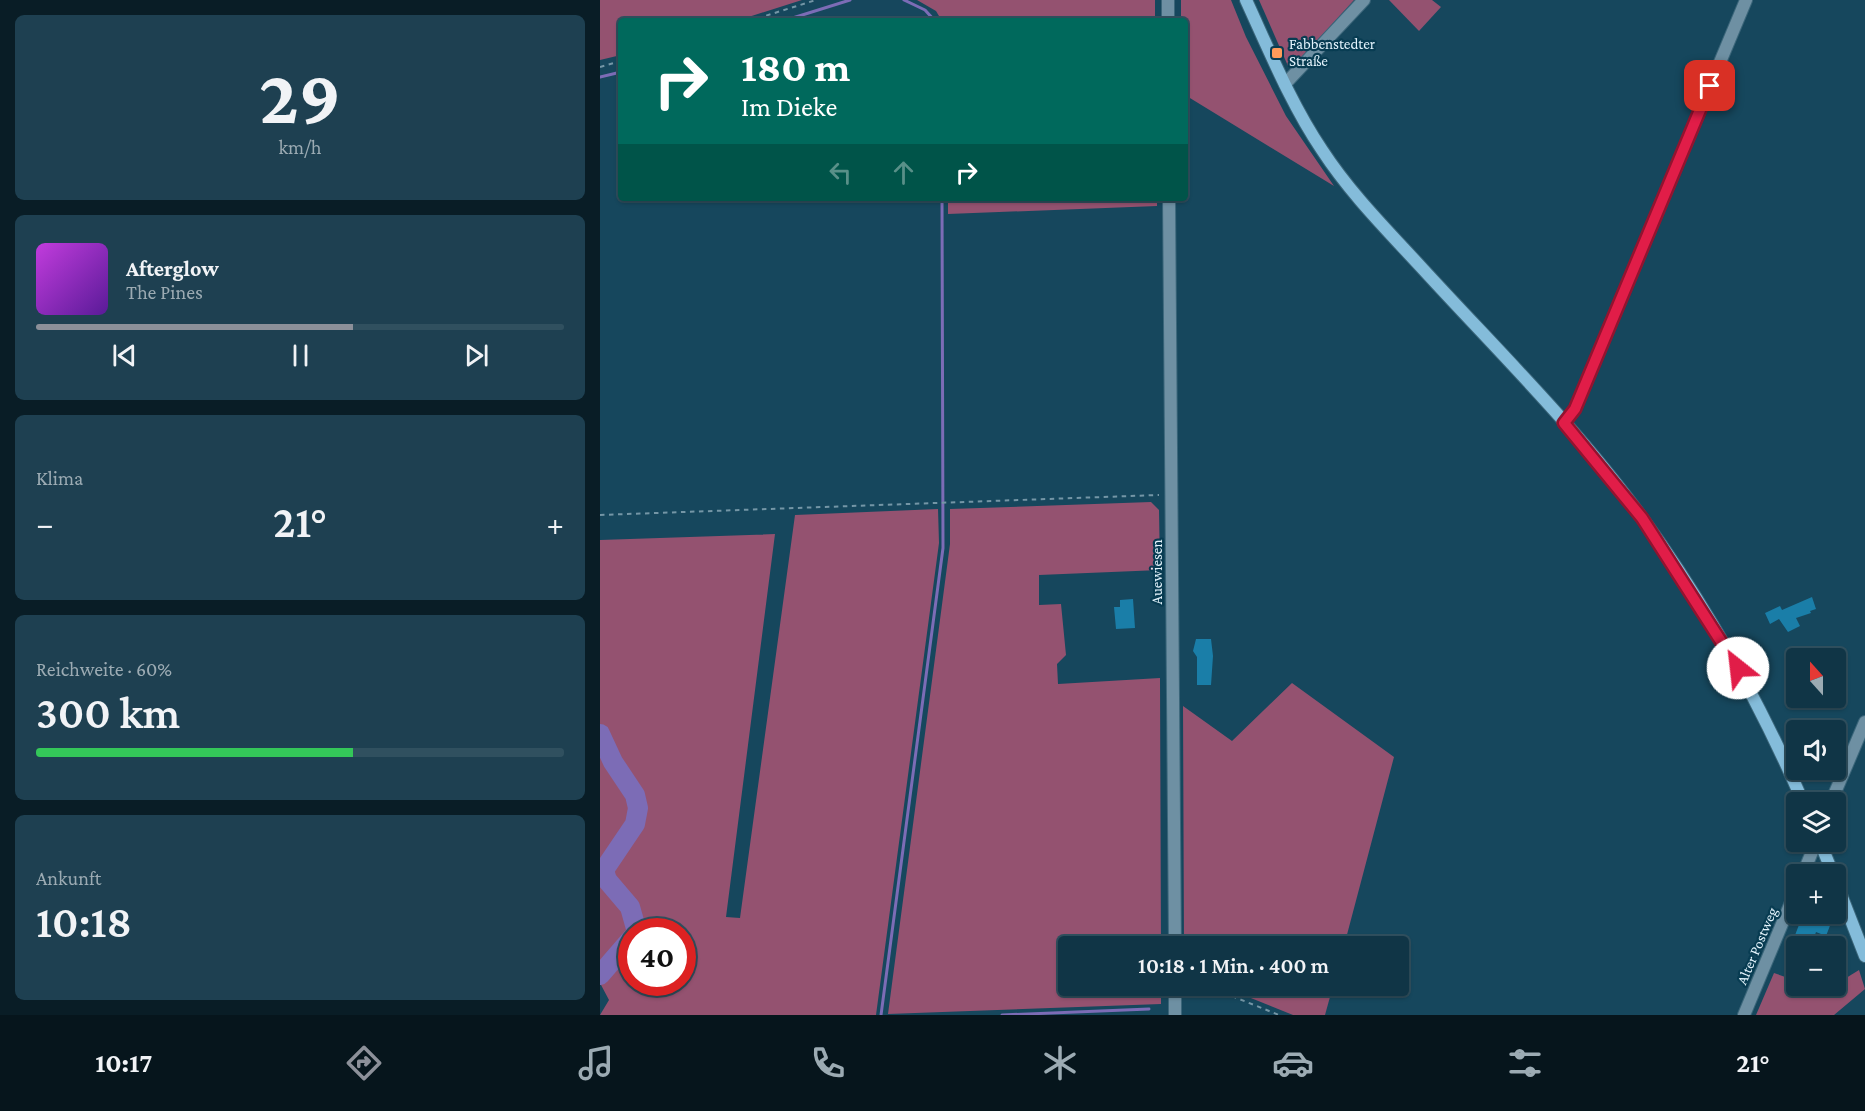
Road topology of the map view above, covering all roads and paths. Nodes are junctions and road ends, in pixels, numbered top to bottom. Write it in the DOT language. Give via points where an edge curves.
graph roads {
  1 [pos="816,0"];
  2 [pos="1168,0"];
  3 [pos="1246,0"];
  4 [pos="1364,0"];
  5 [pos="1746,0"];
  6 [pos="759,18"];
  7 [pos="1168,18"];
  8 [pos="618,62"];
  9 [pos="600,67"];
  10 [pos="1285,84"];
  11 [pos="1169,201"];
  12 [pos="1564,423"];
  13 [pos="1171,495"];
  14 [pos="600,514"];
  15 [pos="1865,722"];
  16 [pos="1798,792"];
  17 [pos="1835,792"];
  18 [pos="1846,908"];
  19 [pos="1786,914"];
  20 [pos="1175,936"];
  21 [pos="1865,956"];
  22 [pos="1175,996"];
  23 [pos="1232,996"];
  24 [pos="1175,1015"];
  25 [pos="1279,1015"];
  26 [pos="1744,1015"];
  1 -- 6 [label="path"];
  2 -- 7 [label="street"];
  3 -- 10 [label="street"];
  4 -- 10 [label="street"];
  5 -- 12 [label="street" via="1575,409"];
  8 -- 9 [label="path"];
  10 -- 12 [label="street" via="1321,149 1356,196"];
  11 -- 13 [label="street, Auewiesen"];
  12 -- 16 [label="street" via="1642,518 1726,646"];
  13 -- 14 [label="path"];
  13 -- 20 [label="street, Auewiesen"];
  15 -- 17 [label="street"];
  18 -- 21 [label="street"];
  19 -- 26 [label="street, Alter Postweg"];
  22 -- 24 [label="street"];
  23 -- 25 [label="path"];
}
